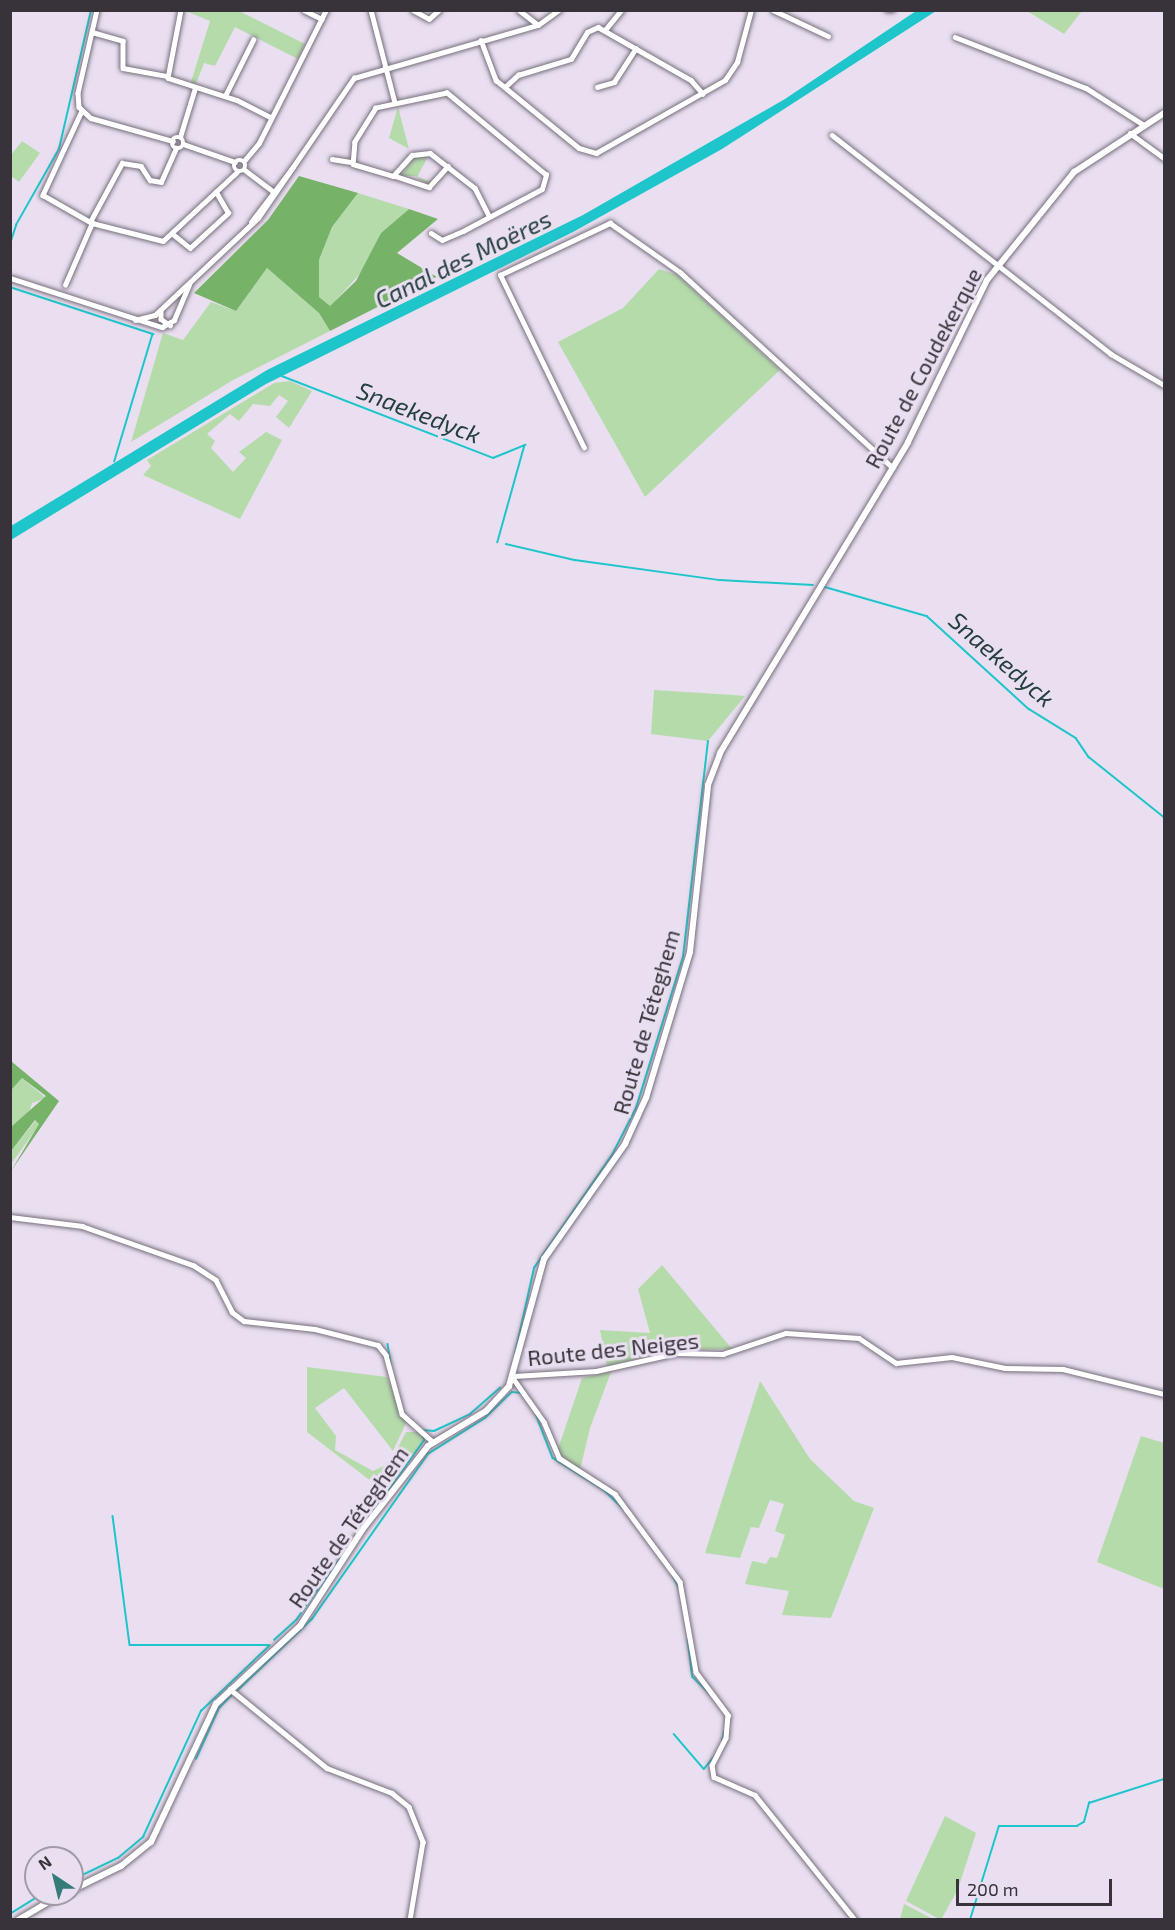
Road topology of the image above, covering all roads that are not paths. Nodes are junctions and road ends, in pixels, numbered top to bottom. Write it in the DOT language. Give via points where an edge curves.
graph roads {
  1 [pos="97,10"];
  2 [pos="181,10"];
  3 [pos="304,10"];
  4 [pos="326,10"];
  5 [pos="371,10"];
  6 [pos="413,10"];
  7 [pos="439,10"];
  8 [pos="519,10"];
  9 [pos="559,10"];
  10 [pos="621,10"];
  11 [pos="751,10"];
  12 [pos="774,10"];
  13 [pos="887,10"];
  14 [pos="893,10"];
  15 [pos="322,19"];
  16 [pos="538,25"];
  17 [pos="605,30"];
  18 [pos="92,32"];
  19 [pos="828,36"];
  20 [pos="955,37"];
  21 [pos="254,40"];
  22 [pos="481,40"];
  23 [pos="636,48"];
  24 [pos="385,66"];
  25 [pos="167,76"];
  26 [pos="505,87"];
  27 [pos="597,87"];
  28 [pos="195,88"];
  29 [pos="703,94"];
  30 [pos="225,96"];
  31 [pos="395,103"];
  32 [pos="82,111"];
  33 [pos="1164,113"];
  34 [pos="272,117"];
  35 [pos="1144,125"];
  36 [pos="1130,133"];
  37 [pos="832,135"];
  38 [pos="180,137"];
  39 [pos="172,141"];
  40 [pos="183,144"];
  41 [pos="176,148"];
  42 [pos="1164,158"];
  43 [pos="332,159"];
  44 [pos="244,161"];
  45 [pos="235,162"];
  46 [pos="352,162"];
  47 [pos="448,166"];
  48 [pos="244,170"];
  49 [pos="237,172"];
  50 [pos="395,176"];
  51 [pos="216,192"];
  52 [pos="275,193"];
  53 [pos="489,215"];
  54 [pos="91,222"];
  55 [pos="431,233"];
  56 [pos="173,234"];
  57 [pos="999,264"];
  58 [pos="10,278"];
  59 [pos="190,282"];
  60 [pos="65,285"];
  61 [pos="161,310"];
  62 [pos="135,320"];
  63 [pos="170,325"];
  64 [pos="1164,385"];
  65 [pos="584,448"];
  66 [pos="893,468"];
  67 [pos="816,591"];
  68 [pos="10,1217"];
  69 [pos="514,1377"];
  70 [pos="1164,1394"];
  71 [pos="433,1442"];
  72 [pos="230,1689"];
  73 [pos="84,1884"];
  74 [pos="42,1906"];
  75 [pos="18,1920"];
  76 [pos="410,1920"];
  77 [pos="855,1920"];
  1 -- 18 [label="street"];
  2 -- 25 [label="street"];
  3 -- 15 [label="street"];
  4 -- 15 [label="street"];
  5 -- 24 [label="street"];
  6 -- 7 [label="street" via="431,19"];
  8 -- 16 [label="street"];
  9 -- 16 [label="street"];
  10 -- 17 [label="street"];
  11 -- 29 [label="street" via="734,70"];
  12 -- 19 [label="street"];
  13 -- 14 [label="street"];
  15 -- 34 [label="street"];
  16 -- 22 [label="street"];
  17 -- 23 [label="street"];
  17 -- 26 [label="street" via="590,30 570,60 516,76"];
  18 -- 25 [label="street" via="123,41 123,68"];
  18 -- 32 [label="street" via="77,95"];
  20 -- 35 [label="street" via="1082,87"];
  21 -- 30 [label="street"];
  22 -- 24 [label="street"];
  22 -- 26 [label="street" via="490,71"];
  23 -- 27 [label="street" via="615,81"];
  23 -- 29 [label="street"];
  24 -- 31 [label="street"];
  24 -- 52 [label="street" via="348,84"];
  25 -- 28 [label="street"];
  26 -- 29 [label="street" via="579,148 594,153"];
  28 -- 30 [label="street"];
  28 -- 38 [label="street"];
  30 -- 34 [label="street"];
  31 -- 46 [label="street" via="371,112 354,142"];
  31 -- 53 [label="street" via="447,93 545,173 542,189"];
  32 -- 39 [label="street"];
  32 -- 54 [label="street" via="43,195"];
  33 -- 35 [label="main road, Route de Coudekerque"];
  34 -- 44 [label="street"];
  35 -- 36 [label="main road, Route de Coudekerque"];
  36 -- 42 [label="street"];
  36 -- 57 [label="main road, Route de Coudekerque" via="1064,182"];
  37 -- 57 [label="street"];
  38 -- 39 [label="street"];
  38 -- 40 [label="street"];
  39 -- 41 [label="street"];
  40 -- 41 [label="street"];
  40 -- 45 [label="street"];
  41 -- 54 [label="street" via="161,182 150,180 141,166 122,163"];
  43 -- 46 [label="street"];
  44 -- 45 [label="street"];
  44 -- 48 [label="street"];
  45 -- 49 [label="street"];
  46 -- 50 [label="street"];
  47 -- 50 [label="street" via="429,187"];
  47 -- 50 [label="street" via="420,152"];
  47 -- 53 [label="street" via="476,189"];
  48 -- 49 [label="street"];
  48 -- 52 [label="street"];
  49 -- 51 [label="street"];
  51 -- 56 [label="street"];
  51 -- 56 [label="street" via="228,213 192,247"];
  52 -- 59 [label="street" via="242,232"];
  53 -- 55 [label="street" via="445,240"];
  54 -- 56 [label="street" via="156,242"];
  54 -- 60 [label="street"];
  57 -- 64 [label="street" via="1111,354"];
  57 -- 66 [label="main road, Route de Coudekerque" via="973,303"];
  58 -- 62 [label="street"];
  59 -- 61 [label="street"];
  59 -- 63 [label="street"];
  61 -- 62 [label="street"];
  61 -- 63 [label="street" via="161,319"];
  62 -- 63 [label="street"];
  65 -- 66 [label="street" via="500,275 610,223 678,270"];
  66 -- 67 [label="main road, Route de Coudekerque"];
  67 -- 69 [label="main road, Route de Téteghem" via="714,764 690,952 646,1098 625,1144 544,1259"];
  68 -- 71 [label="street" via="82,1226 197,1267 216,1280 232,1312 244,1321 318,1330 378,1345 386,1355 402,1414"];
  69 -- 70 [label="street, Route des Neiges" via="596,1371 671,1354 723,1354 786,1333 859,1338 896,1363 952,1357 1005,1368 1067,1370"];
  69 -- 71 [label="main road, Route de Téteghem" via="489,1409"];
  69 -- 77 [label="street" via="544,1422 559,1458 615,1494 679,1579 696,1671 728,1715 726,1738 712,1767 716,1780 755,1795"];
  71 -- 72 [label="main road, Route de Téteghem" via="362,1530 302,1623"];
  72 -- 73 [label="main road, Route de Téteghem" via="203,1724 154,1838 126,1863"];
  72 -- 76 [label="street" via="327,1768 392,1793 410,1807 423,1842"];
  74 -- 75 [label="main road"];
}
